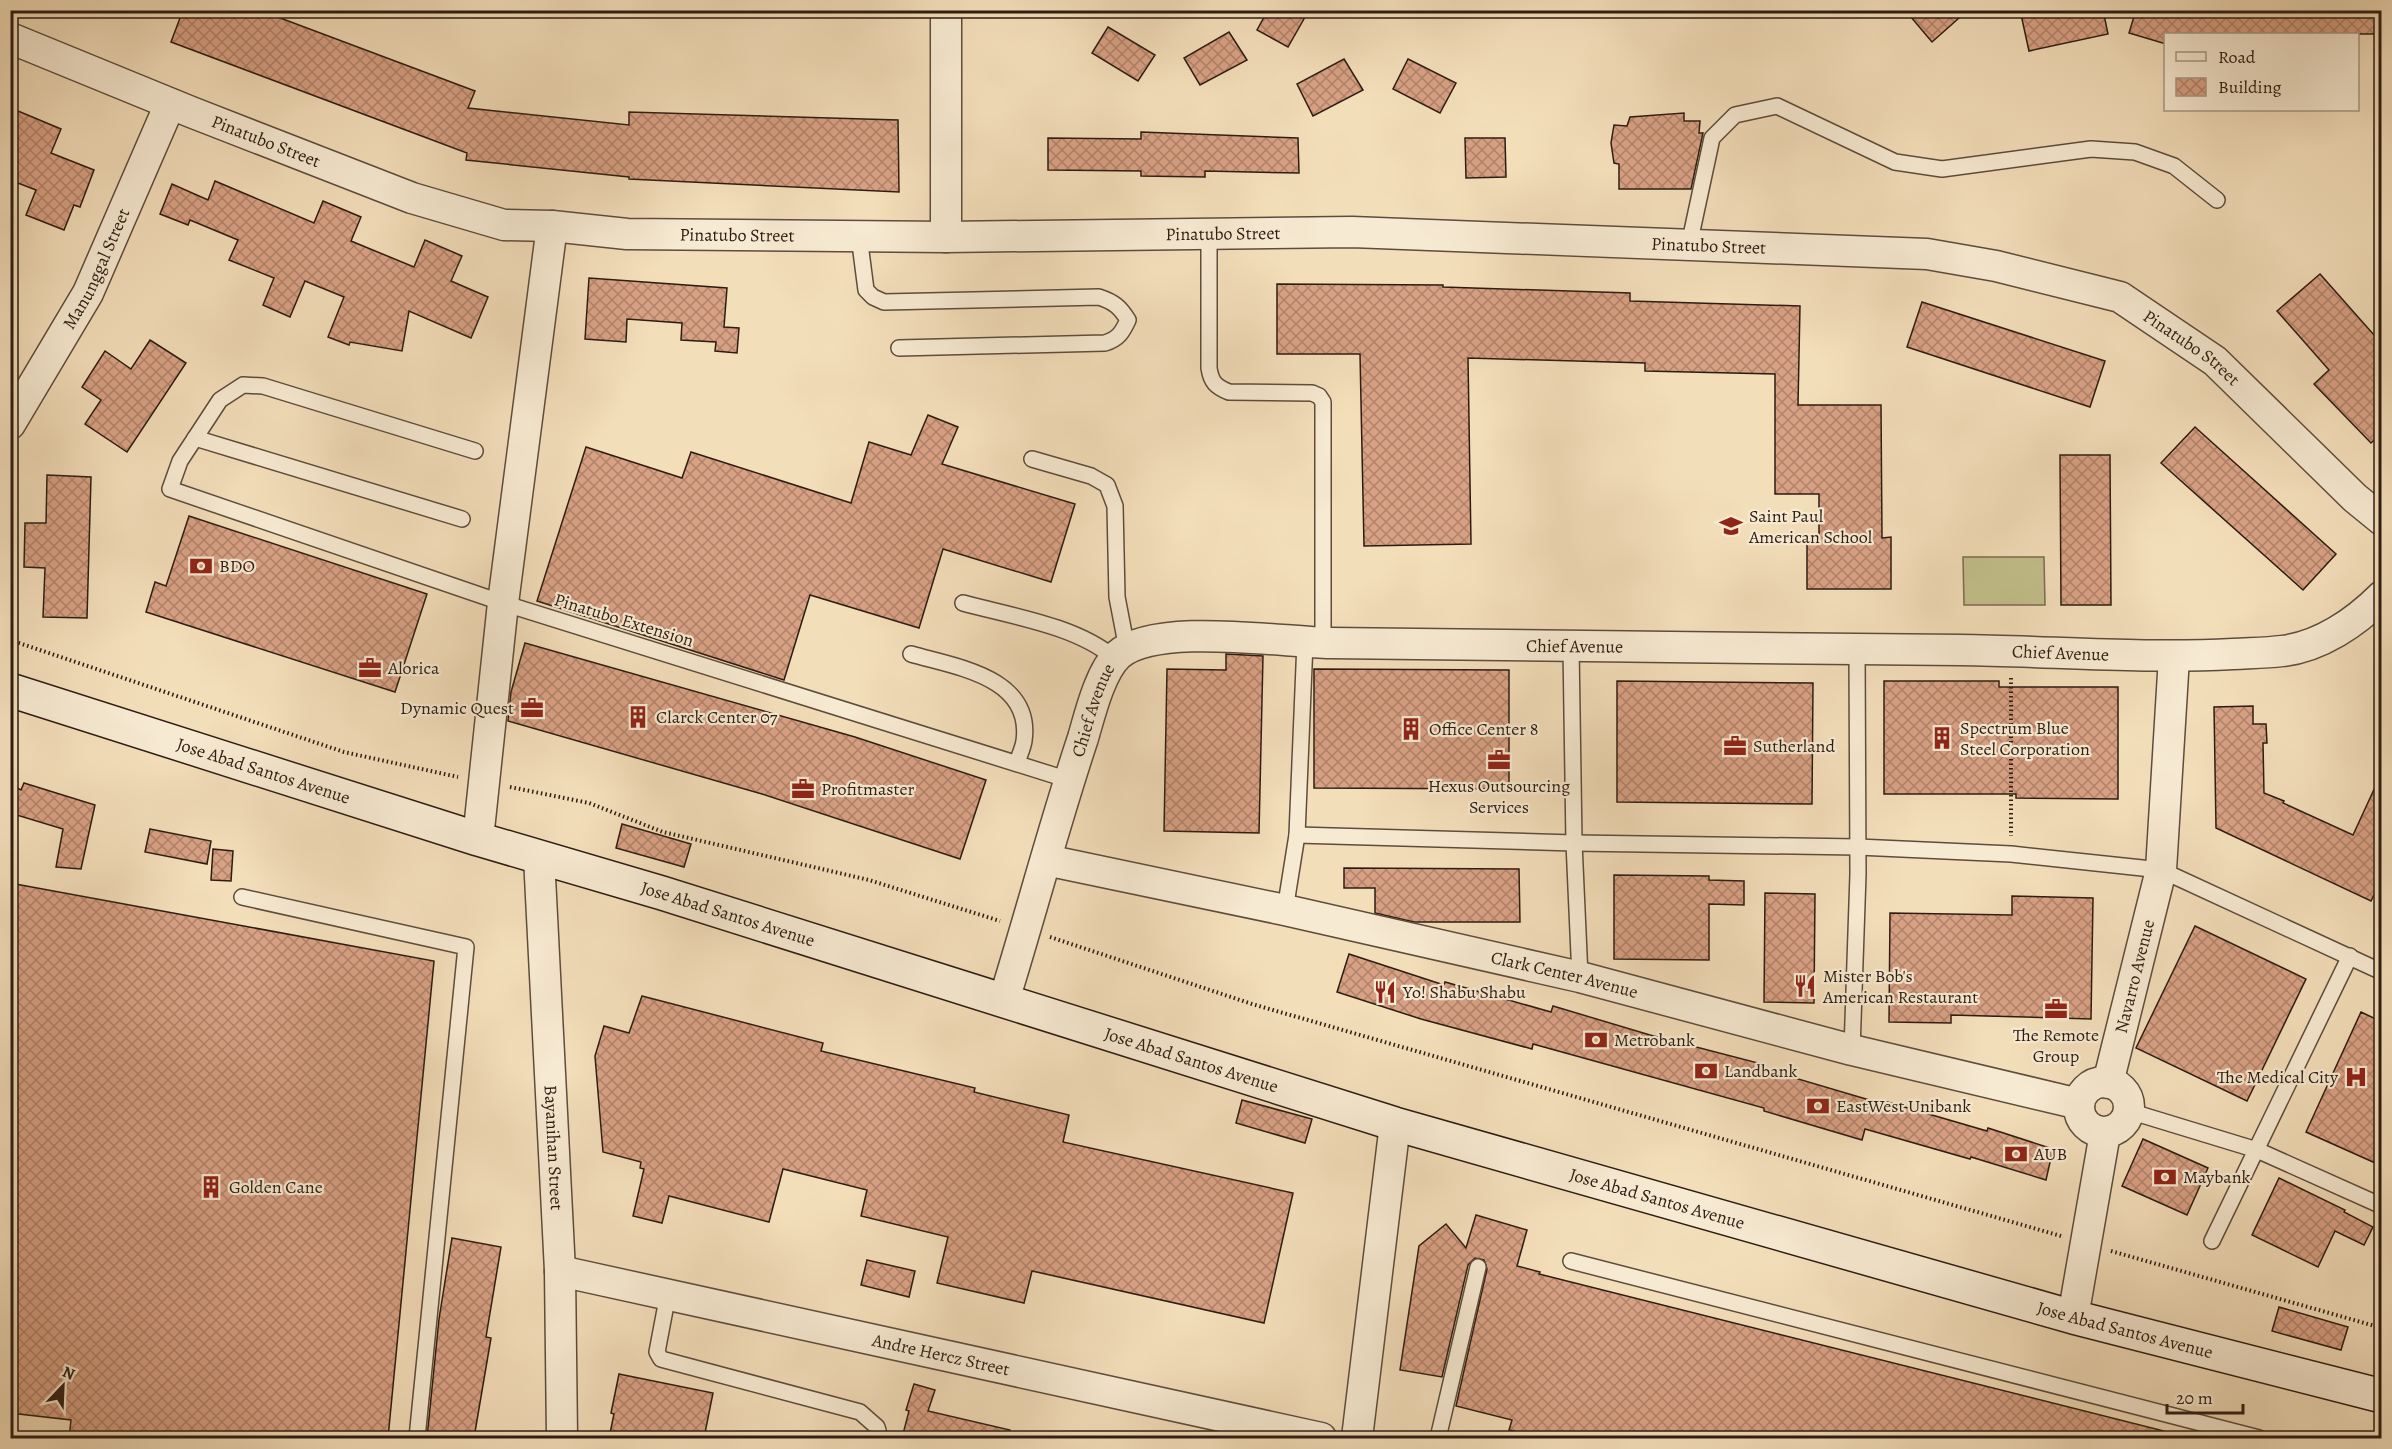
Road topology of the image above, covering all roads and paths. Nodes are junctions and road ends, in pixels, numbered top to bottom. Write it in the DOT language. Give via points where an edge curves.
graph roads {
  1 [pos="946,10"];
  2 [pos="10,38"];
  3 [pos="170,104"];
  4 [pos="2217,200"];
  5 [pos="552,226"];
  6 [pos="1209,234"];
  7 [pos="859,236"];
  8 [pos="946,237"];
  9 [pos="1689,245"];
  10 [pos="899,348"];
  11 [pos="10,424"];
  12 [pos="195,438"];
  13 [pos="475,451"];
  14 [pos="1032,459"];
  15 [pos="462,519"];
  16 [pos="2382,520"];
  17 [pos="2382,596"];
  18 [pos="503,603"];
  19 [pos="963,603"];
  20 [pos="10,640"];
  21 [pos="1314,642"];
  22 [pos="1571,647"];
  23 [pos="1857,649"];
  24 [pos="2011,651"];
  25 [pos="911,654"];
  26 [pos="1121,654"];
  27 [pos="2174,657"];
  28 [pos="10,690"];
  29 [pos="1017,763"];
  30 [pos="1069,780"];
  31 [pos="484,782"];
  32 [pos="1297,835"];
  33 [pos="478,839"];
  34 [pos="1574,843"];
  35 [pos="1858,847"];
  36 [pos="2011,854"];
  37 [pos="539,857"];
  38 [pos="1046,860"];
  39 [pos="2161,870"];
  40 [pos="242,897"];
  41 [pos="1285,910"];
  42 [pos="1026,929"];
  43 [pos="2350,956"];
  44 [pos="2382,972"];
  45 [pos="1580,977"];
  46 [pos="1004,1000"];
  47 [pos="1852,1050"];
  48 [pos="2108,1083"];
  49 [pos="2079,1104"];
  50 [pos="2129,1111"];
  51 [pos="1395,1124"];
  52 [pos="2105,1133"];
  53 [pos="2257,1150"];
  54 [pos="2382,1206"];
  55 [pos="2212,1241"];
  56 [pos="2087,1244"];
  57 [pos="1571,1261"];
  58 [pos="1478,1267"];
  59 [pos="560,1270"];
  60 [pos="668,1294"];
  61 [pos="2073,1317"];
  62 [pos="2382,1328"];
  63 [pos="2382,1395"];
  64 [pos="417,1438"];
  65 [pos="562,1438"];
  66 [pos="880,1438"];
  67 [pos="1321,1438"];
  68 [pos="1357,1438"];
  69 [pos="1438,1438"];
  70 [pos="2259,1438"];
  1 -- 8 [label="street"];
  2 -- 3 [label="street, Pinatubo Street"];
  3 -- 5 [label="street, Pinatubo Street" via="412,198 504,225"];
  3 -- 11 [label="street, Manunggal Street" via="88,294"];
  4 -- 9 [label="lane" via="2174,166 2135,152 2091,148 1942,169 1895,162 1777,106 1735,115 1712,138"];
  5 -- 7 [label="street, Pinatubo Street" via="627,234"];
  5 -- 18 [label="street"];
  6 -- 8 [label="street, Pinatubo Street"];
  6 -- 9 [label="street, Pinatubo Street" via="1352,232"];
  6 -- 21 [label="lane" via="1211,379 1218,388 1229,392 1312,393 1323,402"];
  7 -- 8 [label="street, Pinatubo Street"];
  7 -- 10 [label="lane" via="866,290 884,303 1099,297 1112,301 1128,320 1116,340 1105,344"];
  9 -- 16 [label="street, Pinatubo Street" via="1927,254 1996,266 2120,297 2215,361"];
  12 -- 13 [label="lane" via="220,400 243,385 263,386"];
  12 -- 15 [label="lane"];
  12 -- 18 [label="lane, Pinatubo Extension" via="180,461 171,489"];
  14 -- 26 [label="lane" via="1091,476 1107,485 1115,506"];
  17 -- 27 [label="street, Chief Avenue" via="2365,613 2325,638 2286,651"];
  18 -- 29 [label="lane, Pinatubo Extension"];
  18 -- 31 [label="street"];
  19 -- 26 [label="lane" via="1069,634"];
  20 -- 31 [label="path" via="345,752"];
  21 -- 22 [label="street, Chief Avenue"];
  21 -- 26 [label="street, Chief Avenue" via="1186,635 1163,638"];
  21 -- 32 [label="lane"];
  22 -- 23 [label="street, Chief Avenue"];
  22 -- 34 [label="lane"];
  23 -- 24 [label="street, Chief Avenue"];
  23 -- 35 [label="lane"];
  24 -- 27 [label="street, Chief Avenue"];
  24 -- 36 [label="path"];
  25 -- 29 [label="lane" via="979,674 1008,690 1023,725 1024,741"];
  26 -- 30 [label="street, Chief Avenue" via="1098,691"];
  27 -- 39 [label="street, Navarro Avenue"];
  28 -- 33 [label="main road, Jose Abad Santos Avenue"];
  29 -- 30 [label="lane, Pinatubo Extension"];
  30 -- 38 [label="street, Chief Avenue"];
  31 -- 33 [label="street"];
  31 -- 42 [label="path" via="589,803 663,832 869,880"];
  32 -- 34 [label="lane"];
  32 -- 41 [label="lane"];
  33 -- 37 [label="main road, Jose Abad Santos Avenue"];
  34 -- 35 [label="lane"];
  34 -- 45 [label="lane"];
  35 -- 36 [label="lane"];
  35 -- 47 [label="lane"];
  36 -- 39 [label="lane"];
  37 -- 46 [label="main road, Jose Abad Santos Avenue"];
  37 -- 59 [label="street, Bayanihan Street"];
  38 -- 41 [label="street, Clark Center Avenue"];
  38 -- 42 [label="street, Chief Avenue"];
  39 -- 43 [label="lane"];
  39 -- 48 [label="street, Navarro Avenue"];
  40 -- 64 [label="lane" via="466,947"];
  41 -- 45 [label="street, Clark Center Avenue"];
  42 -- 46 [label="street, Chief Avenue"];
  42 -- 56 [label="path" via="1252,1004"];
  43 -- 44 [label="lane"];
  43 -- 53 [label="lane"];
  45 -- 47 [label="street, Clark Center Avenue"];
  46 -- 51 [label="main road, Jose Abad Santos Avenue"];
  47 -- 49 [label="street, Clark Center Avenue"];
  48 -- 49 [label="street" via="2092,1085"];
  48 -- 50 [label="street" via="2127,1096"];
  49 -- 52 [label="street" via="2083,1121"];
  50 -- 52 [label="street" via="2121,1126"];
  50 -- 53 [label="lane"];
  51 -- 61 [label="main road, Jose Abad Santos Avenue"];
  51 -- 68 [label="street"];
  52 -- 56 [label="street"];
  53 -- 54 [label="lane"];
  53 -- 55 [label="lane"];
  56 -- 61 [label="street"];
  56 -- 62 [label="path"];
  57 -- 70 [label="lane"];
  58 -- 69 [label="lane"];
  59 -- 60 [label="street, Andre Hercz Street"];
  59 -- 65 [label="street, Bayanihan Street"];
  60 -- 66 [label="lane" via="657,1352 661,1359 860,1412 876,1427"];
  60 -- 67 [label="street, Andre Hercz Street"];
  61 -- 63 [label="main road, Jose Abad Santos Avenue"];
}
